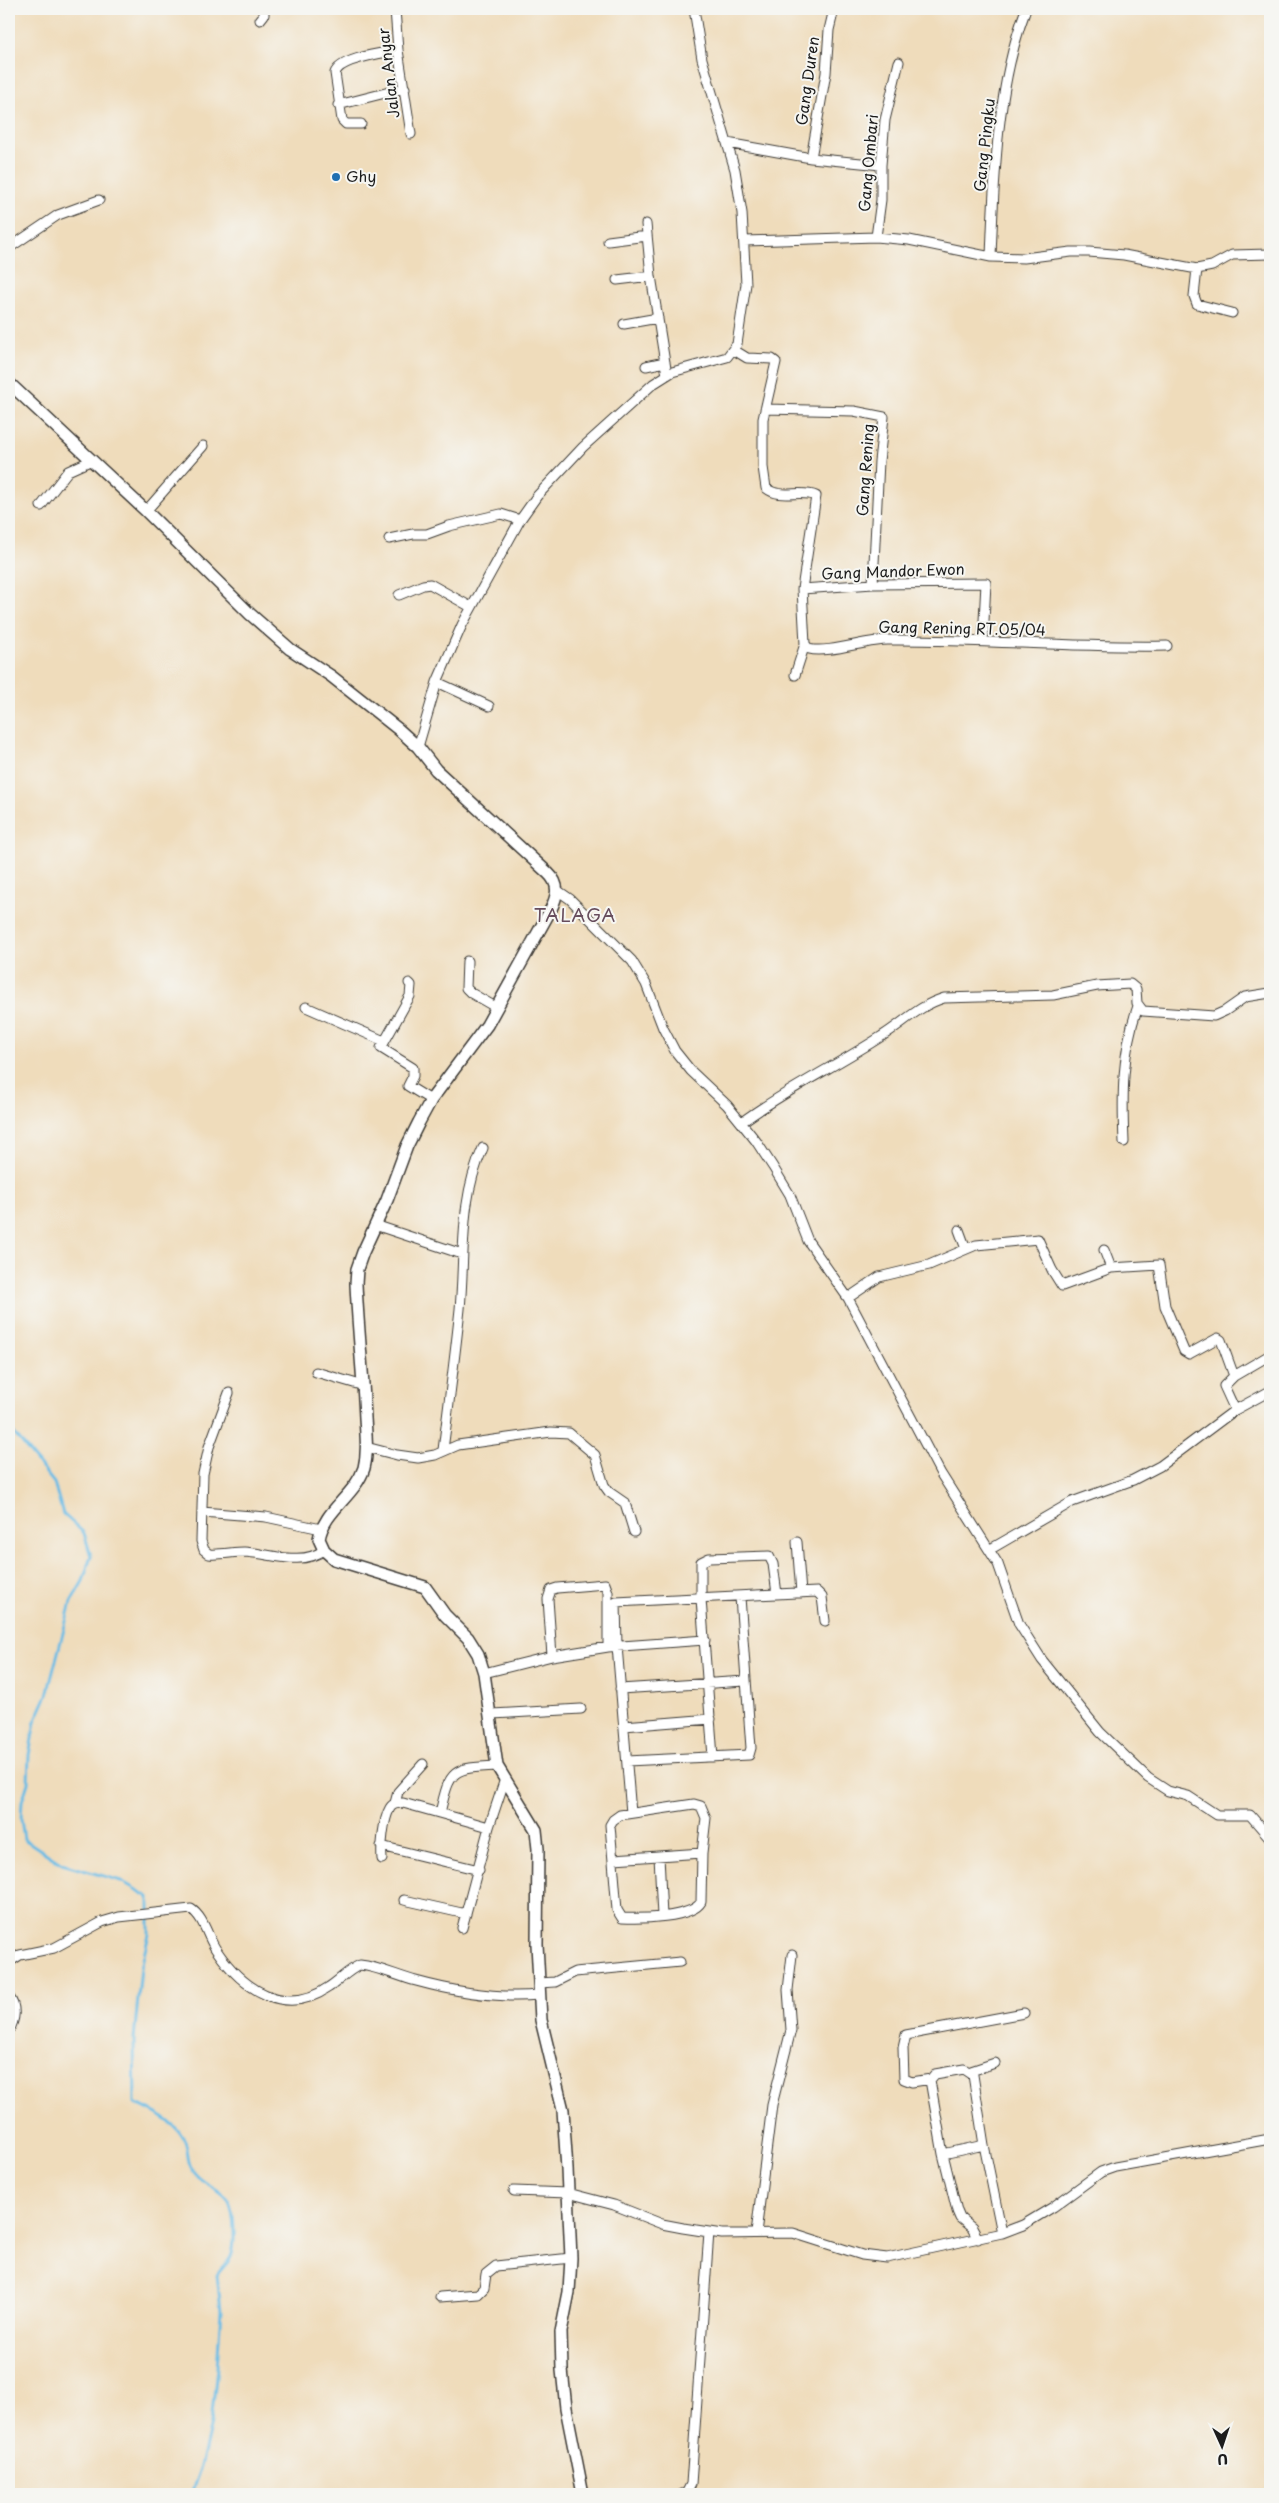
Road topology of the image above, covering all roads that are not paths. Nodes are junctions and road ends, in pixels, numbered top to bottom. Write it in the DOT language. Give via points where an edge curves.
graph roads {
  1 [pos="264,9"];
  2 [pos="395,9"];
  3 [pos="694,9"];
  4 [pos="834,9"];
  5 [pos="1026,9"];
  6 [pos="260,20"];
  7 [pos="398,50"];
  8 [pos="898,62"];
  9 [pos="405,88"];
  10 [pos="338,104"];
  11 [pos="361,124"];
  12 [pos="411,134"];
  13 [pos="727,143"];
  14 [pos="810,158"];
  15 [pos="881,164"];
  16 [pos="99,200"];
  17 [pos="646,224"];
  18 [pos="647,236"];
  19 [pos="876,237"];
  20 [pos="608,241"];
  21 [pos="744,241"];
  22 [pos="9,248"];
  23 [pos="1270,254"];
  24 [pos="991,257"];
  25 [pos="1197,268"];
  26 [pos="651,276"];
  27 [pos="618,280"];
  28 [pos="1232,313"];
  29 [pos="658,318"];
  30 [pos="624,324"];
  31 [pos="734,350"];
  32 [pos="665,362"];
  33 [pos="646,366"];
  34 [pos="667,375"];
  35 [pos="9,383"];
  36 [pos="765,409"];
  37 [pos="203,446"];
  38 [pos="90,461"];
  39 [pos="41,506"];
  40 [pos="146,511"];
  41 [pos="520,520"];
  42 [pos="389,539"];
  43 [pos="873,584"];
  44 [pos="802,589"];
  45 [pos="399,595"];
  46 [pos="471,607"];
  47 [pos="983,640"];
  48 [pos="805,644"];
  49 [pos="1167,646"];
  50 [pos="795,675"];
  51 [pos="437,682"];
  52 [pos="488,706"];
  53 [pos="418,747"];
  54 [pos="557,890"];
  55 [pos="467,961"];
  56 [pos="409,983"];
  57 [pos="1270,993"];
  58 [pos="1138,1006"];
  59 [pos="306,1007"];
  60 [pos="497,1008"];
  61 [pos="384,1041"];
  62 [pos="431,1100"];
  63 [pos="742,1122"];
  64 [pos="1124,1142"];
  65 [pos="483,1148"];
  66 [pos="375,1225"];
  67 [pos="959,1230"];
  68 [pos="966,1249"];
  69 [pos="1104,1250"];
  70 [pos="462,1254"];
  71 [pos="1111,1268"];
  72 [pos="848,1298"];
  73 [pos="1270,1356"];
  74 [pos="316,1372"];
  75 [pos="1234,1376"];
  76 [pos="364,1386"];
  77 [pos="1270,1391"];
  78 [pos="229,1393"];
  79 [pos="1235,1410"];
  80 [pos="366,1447"];
  81 [pos="443,1450"];
  82 [pos="202,1512"];
  83 [pos="321,1529"];
  84 [pos="634,1532"];
  85 [pos="797,1542"];
  86 [pos="324,1550"];
  87 [pos="990,1550"];
  88 [pos="801,1593"];
  89 [pos="777,1594"];
  90 [pos="740,1597"];
  91 [pos="701,1598"];
  92 [pos="612,1602"];
  93 [pos="825,1621"];
  94 [pos="705,1640"];
  95 [pos="613,1647"];
  96 [pos="552,1656"];
  97 [pos="484,1673"];
  98 [pos="745,1681"];
  99 [pos="709,1682"];
  100 [pos="620,1689"];
  101 [pos="581,1709"];
  102 [pos="492,1714"];
  103 [pos="711,1719"];
  104 [pos="624,1726"];
  105 [pos="713,1757"];
  106 [pos="628,1761"];
  107 [pos="423,1764"];
  108 [pos="497,1766"];
  109 [pos="504,1779"];
  110 [pos="396,1803"];
  111 [pos="631,1813"];
  112 [pos="440,1814"];
  113 [pos="489,1827"];
  114 [pos="1270,1838"];
  115 [pos="381,1846"];
  116 [pos="702,1853"];
  117 [pos="658,1856"];
  118 [pos="382,1859"];
  119 [pos="614,1859"];
  120 [pos="479,1870"];
  121 [pos="404,1900"];
  122 [pos="466,1914"];
  123 [pos="662,1916"];
  124 [pos="462,1928"];
  125 [pos="792,1955"];
  126 [pos="9,1962"];
  127 [pos="680,1962"];
  128 [pos="539,1989"];
  129 [pos="9,1997"];
  130 [pos="1024,2014"];
  131 [pos="9,2030"];
  132 [pos="995,2063"];
  133 [pos="971,2072"];
  134 [pos="931,2079"];
  135 [pos="1270,2139"];
  136 [pos="984,2145"];
  137 [pos="943,2154"];
  138 [pos="514,2191"];
  139 [pos="568,2193"];
  140 [pos="709,2232"];
  141 [pos="756,2233"];
  142 [pos="1002,2233"];
  143 [pos="978,2239"];
  144 [pos="571,2258"];
  145 [pos="440,2297"];
  146 [pos="583,2494"];
  147 [pos="682,2494"];
  1 -- 6 [label="street"];
  2 -- 7 [label="street, Jalan Anyar"];
  3 -- 13 [label="street" via="702,59"];
  4 -- 14 [label="street, Gang Duren"];
  5 -- 24 [label="street, Gang Pingku" via="998,124"];
  7 -- 9 [label="street, Jalan Anyar"];
  7 -- 10 [label="street" via="339,64 335,73"];
  8 -- 15 [label="street, Gang Ombari" via="885,120"];
  9 -- 10 [label="street"];
  9 -- 12 [label="street, Jalan Anyar"];
  10 -- 11 [label="street" via="344,123"];
  13 -- 14 [label="street"];
  13 -- 21 [label="street" via="739,192"];
  14 -- 15 [label="street"];
  15 -- 19 [label="street, Gang Ombari"];
  16 -- 22 [label="street" via="58,215"];
  17 -- 18 [label="street"];
  18 -- 20 [label="street"];
  18 -- 26 [label="street"];
  19 -- 21 [label="street"];
  19 -- 24 [label="street" via="908,240"];
  21 -- 31 [label="street" via="744,307"];
  23 -- 25 [label="street" via="1232,255 1212,266"];
  24 -- 25 [label="street" via="1024,258 1090,252"];
  25 -- 28 [label="street" via="1194,296 1197,304"];
  26 -- 27 [label="street"];
  26 -- 29 [label="street"];
  29 -- 30 [label="street"];
  29 -- 32 [label="street"];
  31 -- 34 [label="street" via="727,357"];
  31 -- 36 [label="street" via="746,358 775,360"];
  32 -- 33 [label="street"];
  32 -- 34 [label="street"];
  34 -- 41 [label="street" via="643,392 583,447 537,496"];
  35 -- 38 [label="street"];
  36 -- 43 [label="street, Gang Rening" via="854,411 884,417"];
  36 -- 44 [label="street" via="762,419 766,488 778,494 816,496"];
  37 -- 40 [label="street"];
  38 -- 39 [label="street" via="68,471"];
  38 -- 40 [label="street"];
  40 -- 53 [label="street" via="271,633 348,689"];
  41 -- 42 [label="street" via="501,514 427,534"];
  41 -- 46 [label="street"];
  43 -- 44 [label="street, Gang Mandor Ewon"];
  43 -- 47 [label="street, Gang Mandor Ewon" via="986,583"];
  44 -- 48 [label="street"];
  45 -- 46 [label="street" via="430,584"];
  46 -- 51 [label="street"];
  47 -- 48 [label="street, Gang Rening RT.05/04" via="881,640 817,650 809,649"];
  47 -- 49 [label="street, Gang Rening RT.05/04" via="1104,647"];
  48 -- 50 [label="street"];
  51 -- 52 [label="street"];
  51 -- 53 [label="street"];
  53 -- 54 [label="street" via="436,770 553,877"];
  54 -- 60 [label="street" via="550,911"];
  54 -- 63 [label="street" via="632,961 646,984 675,1051"];
  55 -- 60 [label="street" via="466,988"];
  56 -- 61 [label="street" via="410,996"];
  57 -- 58 [label="street" via="1245,997 1214,1016 1143,1011"];
  58 -- 63 [label="street" via="1136,989 1130,984 1097,986 1053,995 936,1000 882,1036 788,1090"];
  58 -- 64 [label="street" via="1124,1068"];
  59 -- 61 [label="street"];
  60 -- 62 [label="street"];
  61 -- 62 [label="street" via="383,1051 413,1068 410,1088"];
  62 -- 66 [label="street" via="407,1146 388,1200"];
  63 -- 72 [label="street" via="786,1188 814,1251"];
  65 -- 70 [label="street" via="469,1189"];
  66 -- 70 [label="street"];
  66 -- 76 [label="street" via="357,1269"];
  67 -- 68 [label="street"];
  68 -- 71 [label="street" via="1038,1239 1062,1286"];
  68 -- 72 [label="street" via="929,1265 880,1277"];
  69 -- 71 [label="street"];
  70 -- 81 [label="street" via="460,1312"];
  71 -- 75 [label="street" via="1159,1265 1165,1306 1184,1351 1189,1354 1218,1338 1222,1340"];
  72 -- 87 [label="street" via="942,1474"];
  73 -- 75 [label="street"];
  74 -- 76 [label="street"];
  75 -- 79 [label="street" via="1224,1386"];
  76 -- 80 [label="street"];
  77 -- 79 [label="street"];
  78 -- 82 [label="street" via="204,1462"];
  79 -- 87 [label="street" via="1160,1466 1133,1480 1072,1502"];
  80 -- 81 [label="street" via="418,1458"];
  80 -- 83 [label="street" via="365,1464 359,1478"];
  81 -- 84 [label="street" via="551,1432 574,1435 595,1455 606,1489 625,1503"];
  82 -- 83 [label="street" via="266,1516"];
  82 -- 86 [label="street" via="201,1541 209,1554 256,1553 301,1559"];
  83 -- 86 [label="street" via="319,1539"];
  85 -- 88 [label="street"];
  86 -- 97 [label="street" via="342,1562 425,1586 445,1615 474,1647"];
  87 -- 114 [label="street" via="1003,1575 1012,1608 1024,1634 1100,1732 1164,1790 1188,1796 1217,1815 1250,1815"];
  88 -- 89 [label="street"];
  88 -- 93 [label="street" via="816,1592 822,1597"];
  89 -- 90 [label="street"];
  89 -- 91 [label="street" via="772,1559 765,1555 702,1560"];
  90 -- 91 [label="street"];
  90 -- 98 [label="street"];
  91 -- 92 [label="street"];
  91 -- 94 [label="street"];
  92 -- 95 [label="street"];
  92 -- 96 [label="street" via="604,1584 551,1590 548,1599"];
  94 -- 95 [label="street"];
  94 -- 99 [label="street"];
  95 -- 96 [label="street"];
  95 -- 100 [label="street"];
  96 -- 97 [label="street"];
  97 -- 102 [label="street"];
  98 -- 99 [label="street"];
  98 -- 105 [label="street" via="750,1752 743,1756"];
  99 -- 100 [label="street"];
  99 -- 103 [label="street"];
  100 -- 104 [label="street"];
  101 -- 102 [label="street"];
  102 -- 108 [label="street"];
  103 -- 104 [label="street"];
  103 -- 105 [label="street"];
  104 -- 106 [label="street"];
  105 -- 106 [label="street"];
  106 -- 111 [label="street"];
  107 -- 110 [label="street" via="398,1792"];
  108 -- 109 [label="street"];
  108 -- 112 [label="street" via="464,1768 453,1774"];
  109 -- 113 [label="street"];
  109 -- 128 [label="street" via="533,1824 537,1838"];
  110 -- 112 [label="street"];
  110 -- 115 [label="street" via="390,1808"];
  111 -- 116 [label="street" via="694,1804 701,1806 706,1818"];
  111 -- 119 [label="street" via="616,1816 610,1825"];
  112 -- 113 [label="street"];
  113 -- 120 [label="street"];
  115 -- 118 [label="street"];
  115 -- 120 [label="street"];
  116 -- 117 [label="street"];
  116 -- 123 [label="street" via="699,1906 687,1913"];
  117 -- 119 [label="street"];
  117 -- 123 [label="street"];
  119 -- 123 [label="street" via="618,1915 622,1918"];
  120 -- 122 [label="street"];
  121 -- 122 [label="street"];
  122 -- 124 [label="street"];
  125 -- 141 [label="street" via="788,1990 791,2030 772,2105"];
  126 -- 128 [label="street" via="54,1948 102,1922 119,1917 191,1909 198,1915 216,1951 226,1962 254,1989 277,2000 302,1999 317,1994 360,1965 474,1993 512,1997"];
  127 -- 128 [label="street" via="568,1974"];
  128 -- 139 [label="street" via="542,2028 564,2123"];
  129 -- 131 [label="street" via="14,2006"];
  130 -- 134 [label="street" via="906,2035 902,2048 904,2079 912,2082"];
  132 -- 133 [label="street"];
  133 -- 134 [label="street" via="964,2068 956,2069 934,2074"];
  133 -- 136 [label="street"];
  134 -- 137 [label="street"];
  135 -- 142 [label="street" via="1115,2167 1081,2185 1037,2218"];
  136 -- 137 [label="street"];
  136 -- 142 [label="street"];
  137 -- 143 [label="street" via="957,2211"];
  138 -- 139 [label="street"];
  139 -- 140 [label="street" via="614,2205 662,2224"];
  139 -- 144 [label="street"];
  140 -- 141 [label="street"];
  140 -- 147 [label="street" via="691,2484"];
  141 -- 143 [label="street" via="793,2234 874,2258 900,2256"];
  142 -- 143 [label="street"];
  144 -- 145 [label="street" via="496,2266 486,2274 484,2288 478,2294"];
  144 -- 146 [label="street" via="562,2332 562,2370"];
}
